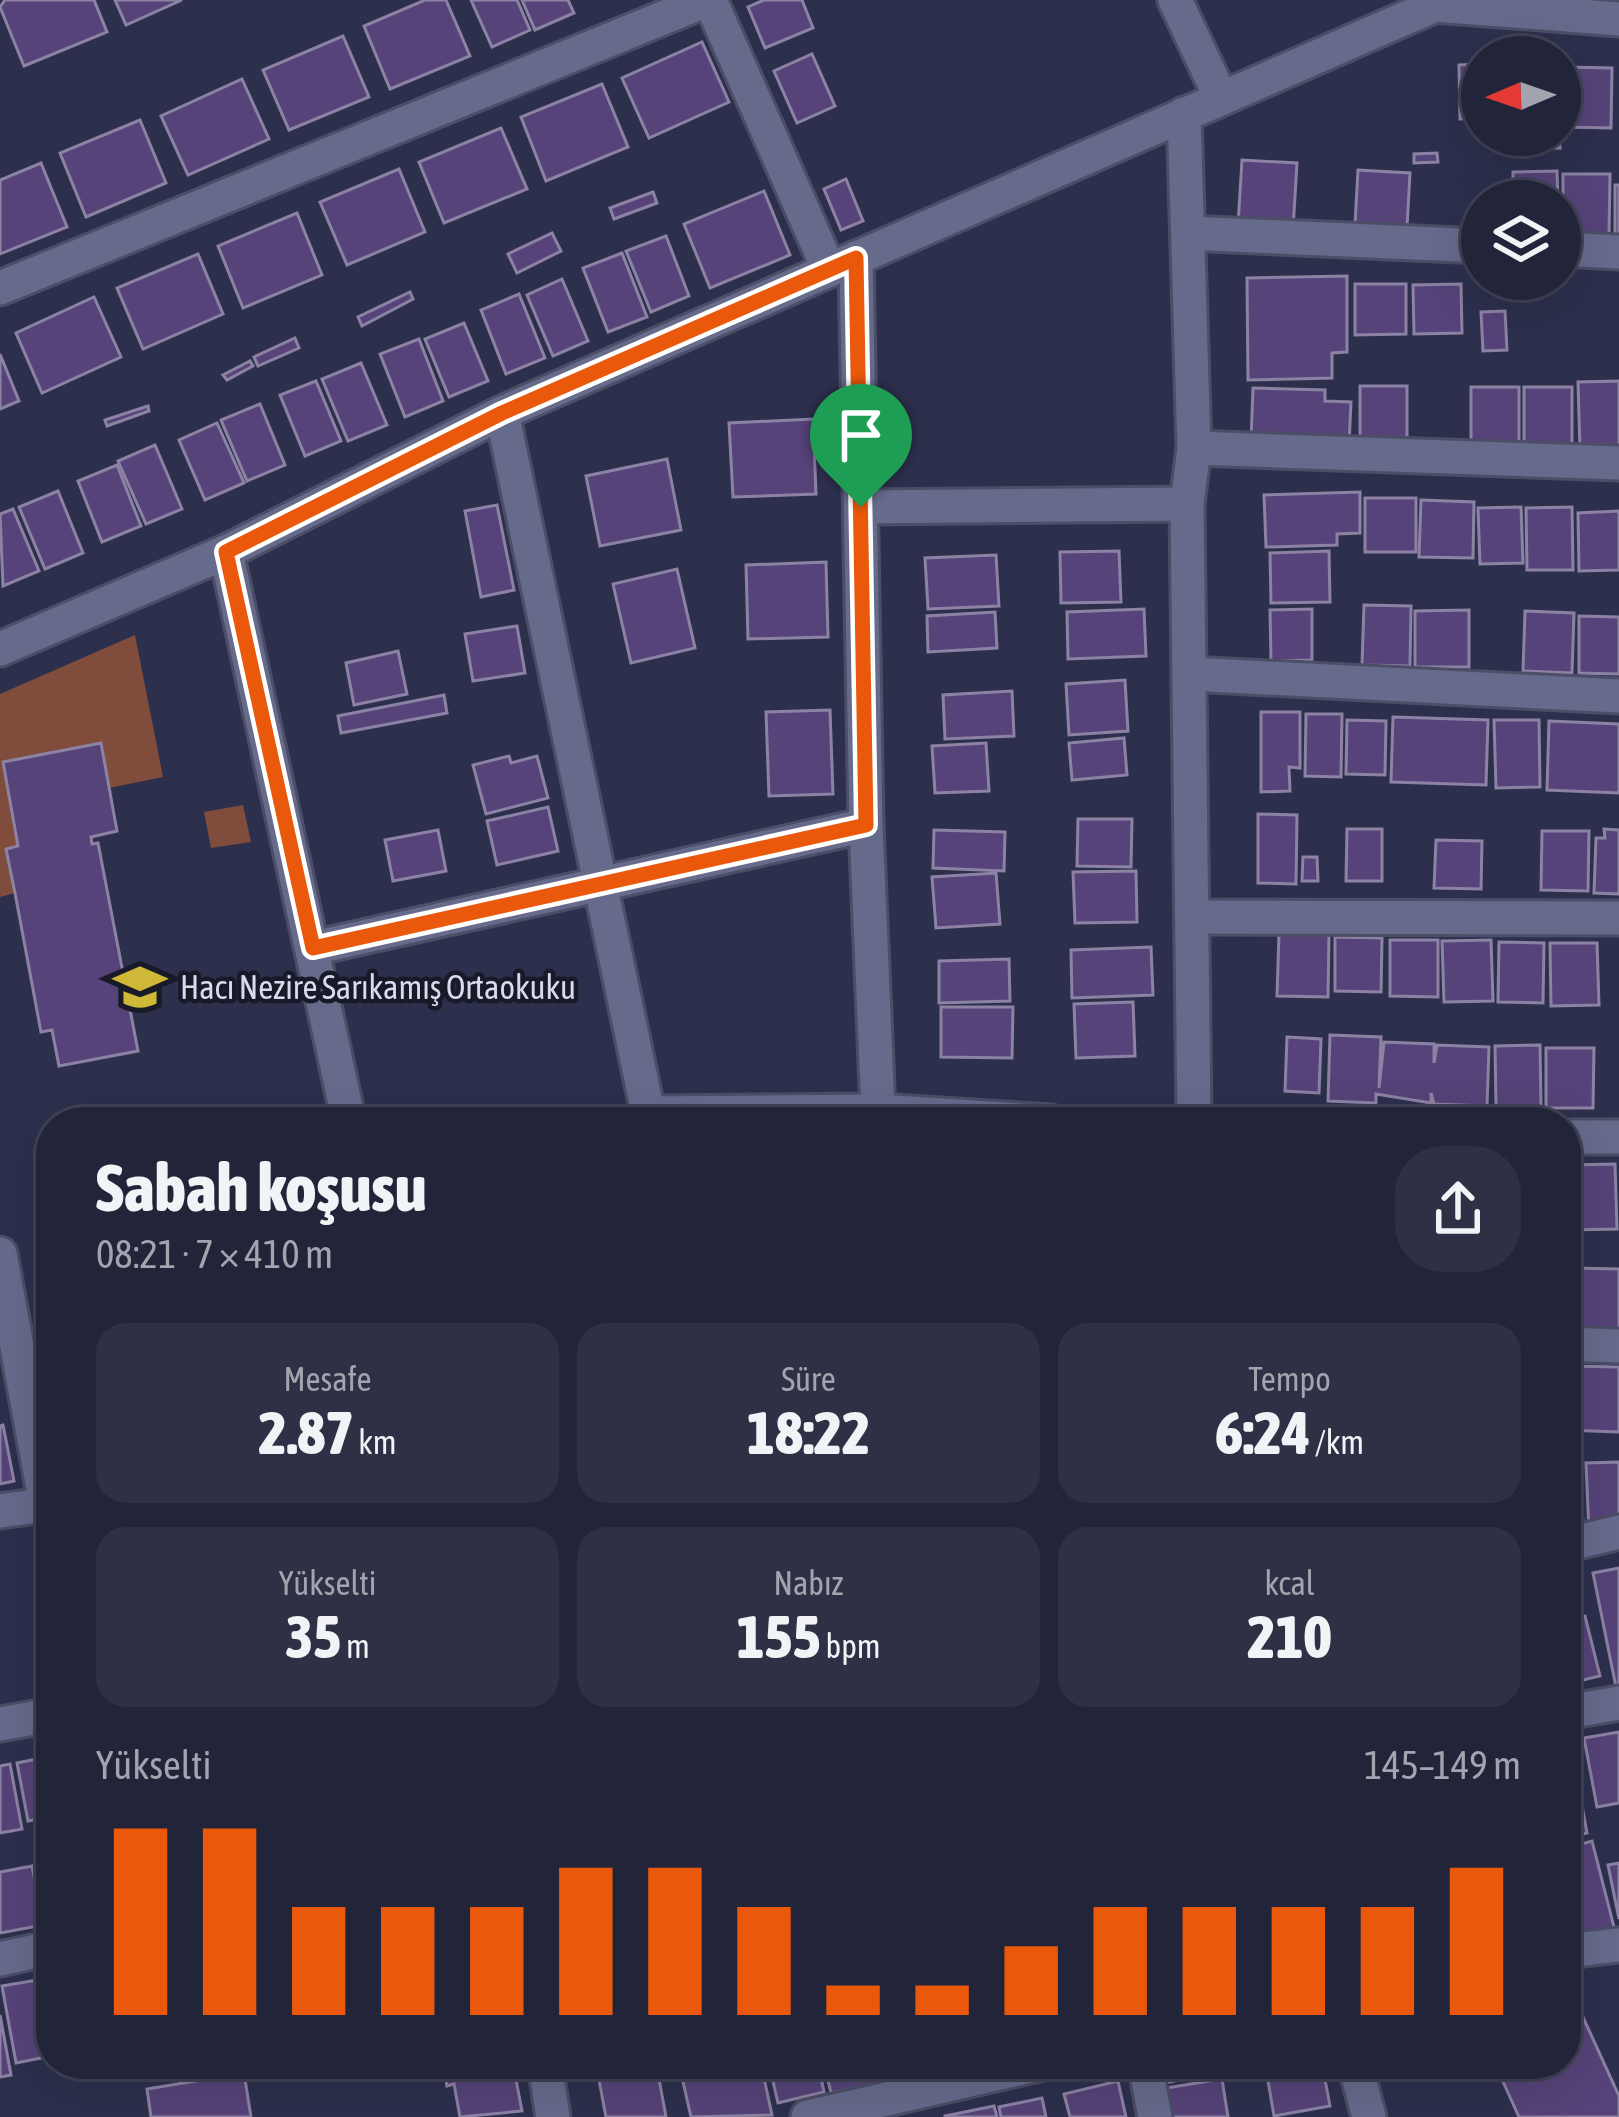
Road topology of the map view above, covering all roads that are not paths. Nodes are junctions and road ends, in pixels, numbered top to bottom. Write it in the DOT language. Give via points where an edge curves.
graph roads {
  1 [pos="709,0"];
  2 [pos="1175,0"];
  3 [pos="1441,3"];
  4 [pos="1619,19"];
  5 [pos="1221,98"];
  6 [pos="1184,114"];
  7 [pos="1188,233"];
  8 [pos="1461,245"];
  9 [pos="1581,250"];
  10 [pos="1619,252"];
  11 [pos="843,264"];
  12 [pos="0,288"];
  13 [pos="502,413"];
  14 [pos="1194,448"];
  15 [pos="1619,463"];
  16 [pos="1187,504"];
  17 [pos="861,507"];
  18 [pos="226,552"];
  19 [pos="0,650"];
  20 [pos="1192,674"];
  21 [pos="1619,696"];
  22 [pos="866,825"];
  23 [pos="602,882"];
  24 [pos="1192,917"];
  25 [pos="1619,918"];
  26 [pos="313,948"];
  27 [pos="346,1107"];
  28 [pos="648,1107"];
  29 [pos="878,1107"];
  30 [pos="1194,1107"];
  31 [pos="1581,1137"];
  32 [pos="1619,1137"];
  33 [pos="0,1254"];
  34 [pos="1581,1345"];
  35 [pos="1619,1346"];
  36 [pos="36,1438"];
  37 [pos="36,1506"];
  38 [pos="0,1511"];
  39 [pos="1619,1532"];
  40 [pos="1581,1541"];
  41 [pos="1619,1703"];
  42 [pos="1581,1709"];
  43 [pos="36,1717"];
  44 [pos="0,1724"];
  45 [pos="1619,1945"];
  46 [pos="1581,1949"];
  47 [pos="36,1951"];
  48 [pos="0,1959"];
  49 [pos="547,2079"];
  50 [pos="974,2079"];
  51 [pos="1148,2079"];
  52 [pos="1359,2079"];
  53 [pos="553,2117"];
  54 [pos="808,2117"];
  55 [pos="1155,2117"];
  56 [pos="1370,2117"];
  1 -- 11 [label="street"];
  1 -- 12 [label="street"];
  2 -- 5 [label="street"];
  3 -- 4 [label="street"];
  3 -- 5 [label="street"];
  5 -- 6 [label="street"];
  6 -- 7 [label="street"];
  6 -- 11 [label="street"];
  7 -- 8 [label="street"];
  7 -- 14 [label="street"];
  9 -- 10 [label="street"];
  11 -- 13 [label="street"];
  11 -- 17 [label="street"];
  13 -- 18 [label="street"];
  13 -- 23 [label="street"];
  14 -- 15 [label="street"];
  14 -- 16 [label="street"];
  16 -- 17 [label="street"];
  16 -- 20 [label="street"];
  17 -- 22 [label="street"];
  18 -- 19 [label="street"];
  18 -- 26 [label="street"];
  20 -- 21 [label="street"];
  20 -- 24 [label="street"];
  22 -- 23 [label="street"];
  22 -- 29 [label="street"];
  23 -- 26 [label="street"];
  23 -- 28 [label="street"];
  24 -- 25 [label="street"];
  24 -- 30 [label="street"];
  26 -- 27 [label="street"];
  31 -- 32 [label="street"];
  33 -- 36 [label="street"];
  34 -- 35 [label="street"];
  37 -- 38 [label="street"];
  39 -- 40 [label="street"];
  41 -- 42 [label="street"];
  43 -- 44 [label="street"];
  45 -- 46 [label="street"];
  47 -- 48 [label="street"];
  49 -- 53 [label="street"];
  50 -- 54 [label="street"];
  51 -- 55 [label="street"];
  52 -- 56 [label="street"];
}
